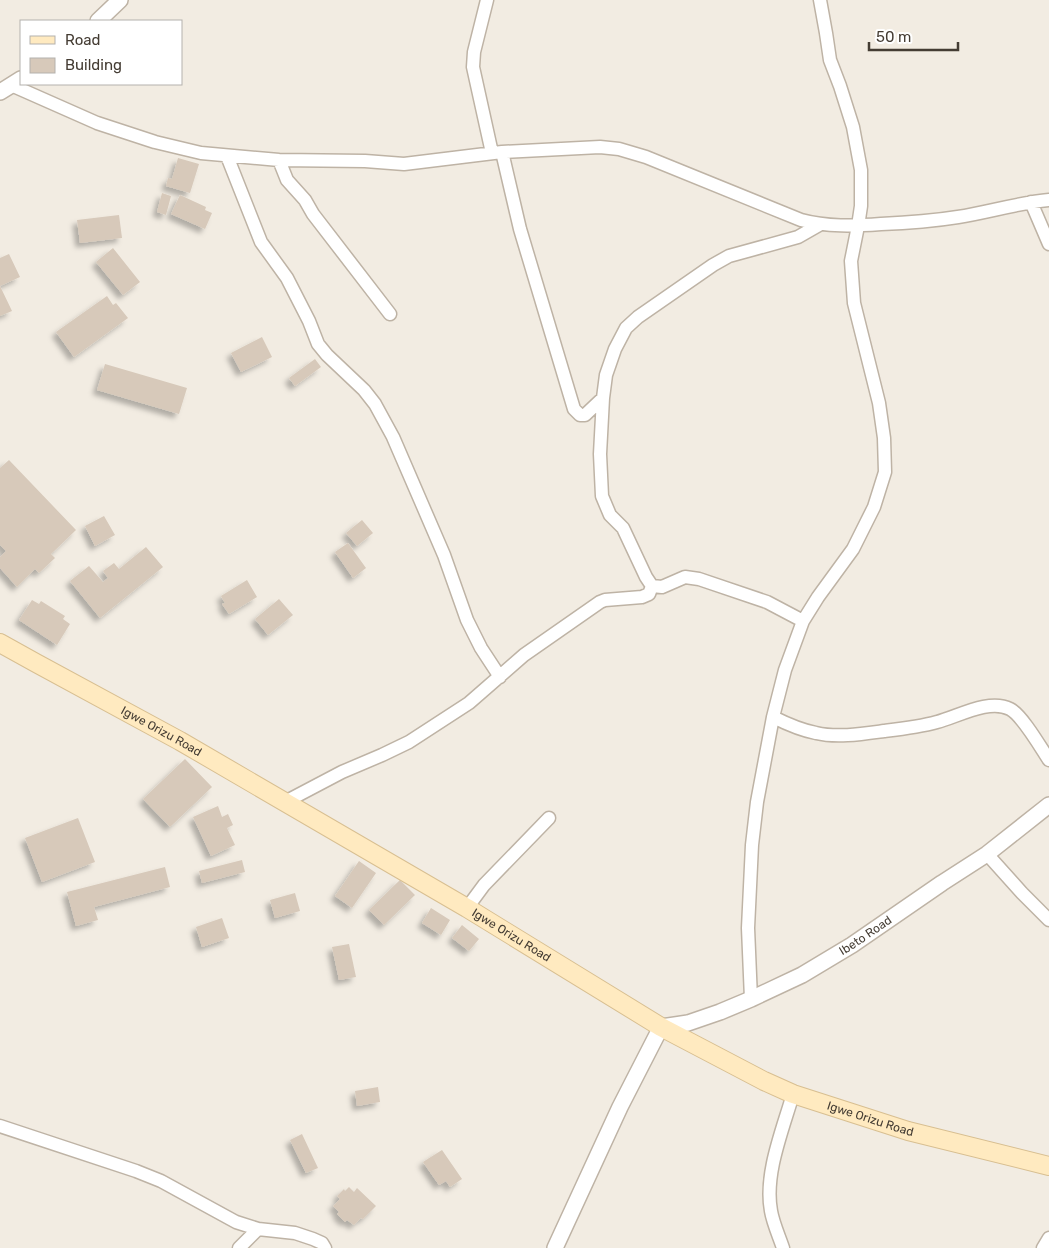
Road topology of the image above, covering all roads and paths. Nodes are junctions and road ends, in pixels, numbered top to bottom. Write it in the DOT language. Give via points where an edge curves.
graph roads {
  1 [pos="120,0"];
  2 [pos="487,0"];
  3 [pos="820,0"];
  4 [pos="99,20"];
  5 [pos="11,85"];
  6 [pos="497,153"];
  7 [pos="227,156"];
  8 [pos="279,160"];
  9 [pos="1049,200"];
  10 [pos="1031,202"];
  11 [pos="819,225"];
  12 [pos="858,226"];
  13 [pos="1049,244"];
  14 [pos="390,314"];
  15 [pos="603,398"];
  16 [pos="652,586"];
  17 [pos="803,621"];
  18 [pos="0,643"];
  19 [pos="500,677"];
  20 [pos="773,716"];
  21 [pos="1049,760"];
  22 [pos="285,802"];
  23 [pos="1049,805"];
  24 [pos="549,818"];
  25 [pos="987,854"];
  26 [pos="467,908"];
  27 [pos="1049,920"];
  28 [pos="751,999"];
  29 [pos="661,1027"];
  30 [pos="794,1094"];
  31 [pos="0,1126"];
  32 [pos="1049,1166"];
  33 [pos="258,1229"];
  34 [pos="1049,1238"];
  35 [pos="239,1248"];
  36 [pos="325,1248"];
  37 [pos="555,1248"];
  38 [pos="783,1248"];
  39 [pos="1043,1248"];
  1 -- 4 [label="street"];
  2 -- 6 [label="street" via="474,52 474,67"];
  3 -- 12 [label="street" via="830,60 854,127 861,170"];
  5 -- 7 [label="street" via="97,123 155,142"];
  6 -- 8 [label="street" via="404,164"];
  6 -- 11 [label="street" via="600,147 619,150"];
  6 -- 15 [label="street" via="574,409 585,415"];
  7 -- 8 [label="street"];
  7 -- 19 [label="street" via="261,242 287,278 318,344 376,404 444,555 467,620"];
  8 -- 14 [label="street" via="287,180"];
  9 -- 10 [label="street"];
  10 -- 12 [label="street" via="959,217"];
  10 -- 13 [label="street"];
  11 -- 12 [label="street"];
  11 -- 15 [label="street" via="798,237 729,256 638,317 626,328 615,349 606,375"];
  12 -- 17 [label="street" via="850,261 854,303 879,403 885,472 874,507 853,549"];
  15 -- 16 [label="street" via="602,496 610,515 623,528"];
  16 -- 17 [label="street" via="662,587 685,577 699,579 767,602"];
  16 -- 19 [label="street" via="649,594 642,597 600,602 524,655"];
  17 -- 20 [label="street"];
  18 -- 22 [label="main road, Igwe Orizu Road"];
  19 -- 22 [label="street" via="469,703 409,742"];
  20 -- 21 [label="street" via="796,728 818,734 850,735 909,728 972,710 1003,706 1024,724"];
  20 -- 28 [label="street" via="752,845 748,928"];
  22 -- 26 [label="main road, Igwe Orizu Road"];
  23 -- 25 [label="street, Ibeto Road"];
  24 -- 26 [label="street" via="484,885"];
  25 -- 27 [label="street"];
  25 -- 28 [label="street, Ibeto Road" via="852,945 802,975"];
  26 -- 29 [label="main road, Igwe Orizu Road"];
  28 -- 29 [label="street, Ibeto Road" via="688,1023"];
  29 -- 30 [label="main road, Igwe Orizu Road"];
  29 -- 37 [label="street"];
  30 -- 32 [label="main road, Igwe Orizu Road" via="908,1131"];
  30 -- 38 [label="street" via="773,1163 770,1189 771,1211"];
  31 -- 33 [label="street" via="136,1171 236,1222"];
  33 -- 35 [label="street"];
  33 -- 36 [label="street" via="313,1238"];
  34 -- 39 [label="street"];
}
